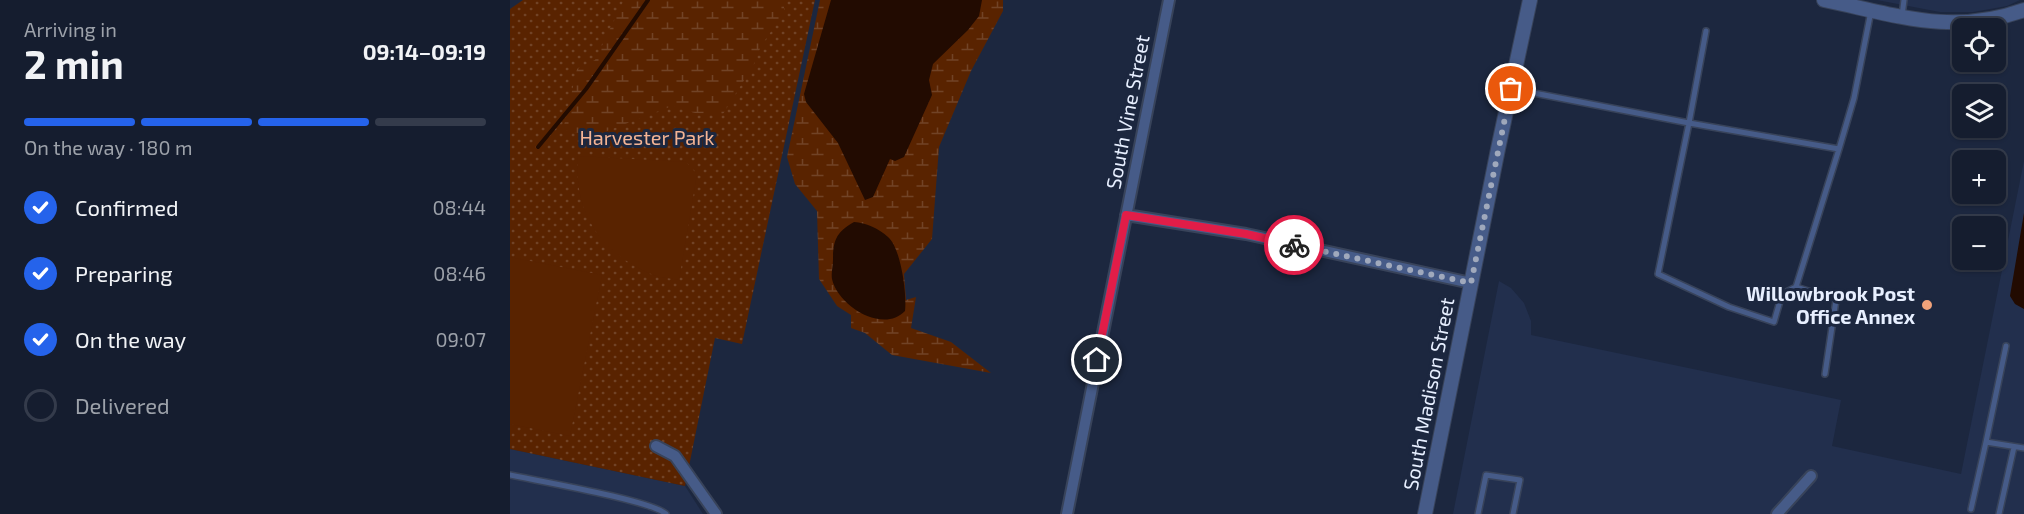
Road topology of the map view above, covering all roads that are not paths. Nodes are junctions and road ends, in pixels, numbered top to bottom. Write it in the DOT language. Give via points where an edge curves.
graph roads {
  1 [pos="1168,0"];
  2 [pos="1530,0"];
  3 [pos="1824,0"];
  4 [pos="1904,0"];
  5 [pos="1872,10"];
  6 [pos="2024,10"];
  7 [pos="1901,16"];
  8 [pos="1706,31"];
  9 [pos="1511,89"];
  10 [pos="1689,123"];
  11 [pos="1839,149"];
  12 [pos="1126,215"];
  13 [pos="1471,283"];
  14 [pos="1796,287"];
  15 [pos="2006,346"];
  16 [pos="1825,374"];
  17 [pos="1986,442"];
  18 [pos="656,446"];
  19 [pos="2014,447"];
  20 [pos="2024,448"];
  21 [pos="510,476"];
  22 [pos="1811,476"];
  23 [pos="1971,509"];
  24 [pos="666,514"];
  25 [pos="716,514"];
  26 [pos="1067,514"];
  27 [pos="1425,514"];
  28 [pos="1478,514"];
  29 [pos="1514,514"];
  30 [pos="1777,514"];
  31 [pos="1999,514"];
  1 -- 12 [label="street, South Vine Street"];
  2 -- 9 [label="street, South Madison Street"];
  3 -- 5 [label="street"];
  4 -- 7 [label="lane"];
  5 -- 7 [label="street"];
  5 -- 11 [label="lane"];
  6 -- 7 [label="street" via="1960,23"];
  8 -- 10 [label="lane"];
  9 -- 10 [label="lane"];
  9 -- 13 [label="street, South Madison Street"];
  10 -- 11 [label="lane"];
  10 -- 14 [label="lane" via="1658,274 1774,322 1782,294"];
  11 -- 14 [label="lane"];
  12 -- 13 [label="street" via="1246,234"];
  12 -- 26 [label="street, South Vine Street"];
  13 -- 27 [label="street, South Madison Street"];
  14 -- 16 [label="lane" via="1836,300"];
  15 -- 17 [label="lane"];
  17 -- 19 [label="lane"];
  17 -- 23 [label="lane"];
  18 -- 25 [label="street" via="675,456"];
  19 -- 20 [label="lane"];
  19 -- 31 [label="lane"];
  21 -- 24 [label="lane" via="632,501"];
  22 -- 30 [label="street"];
  28 -- 29 [label="lane" via="1486,475 1520,480"];
}
